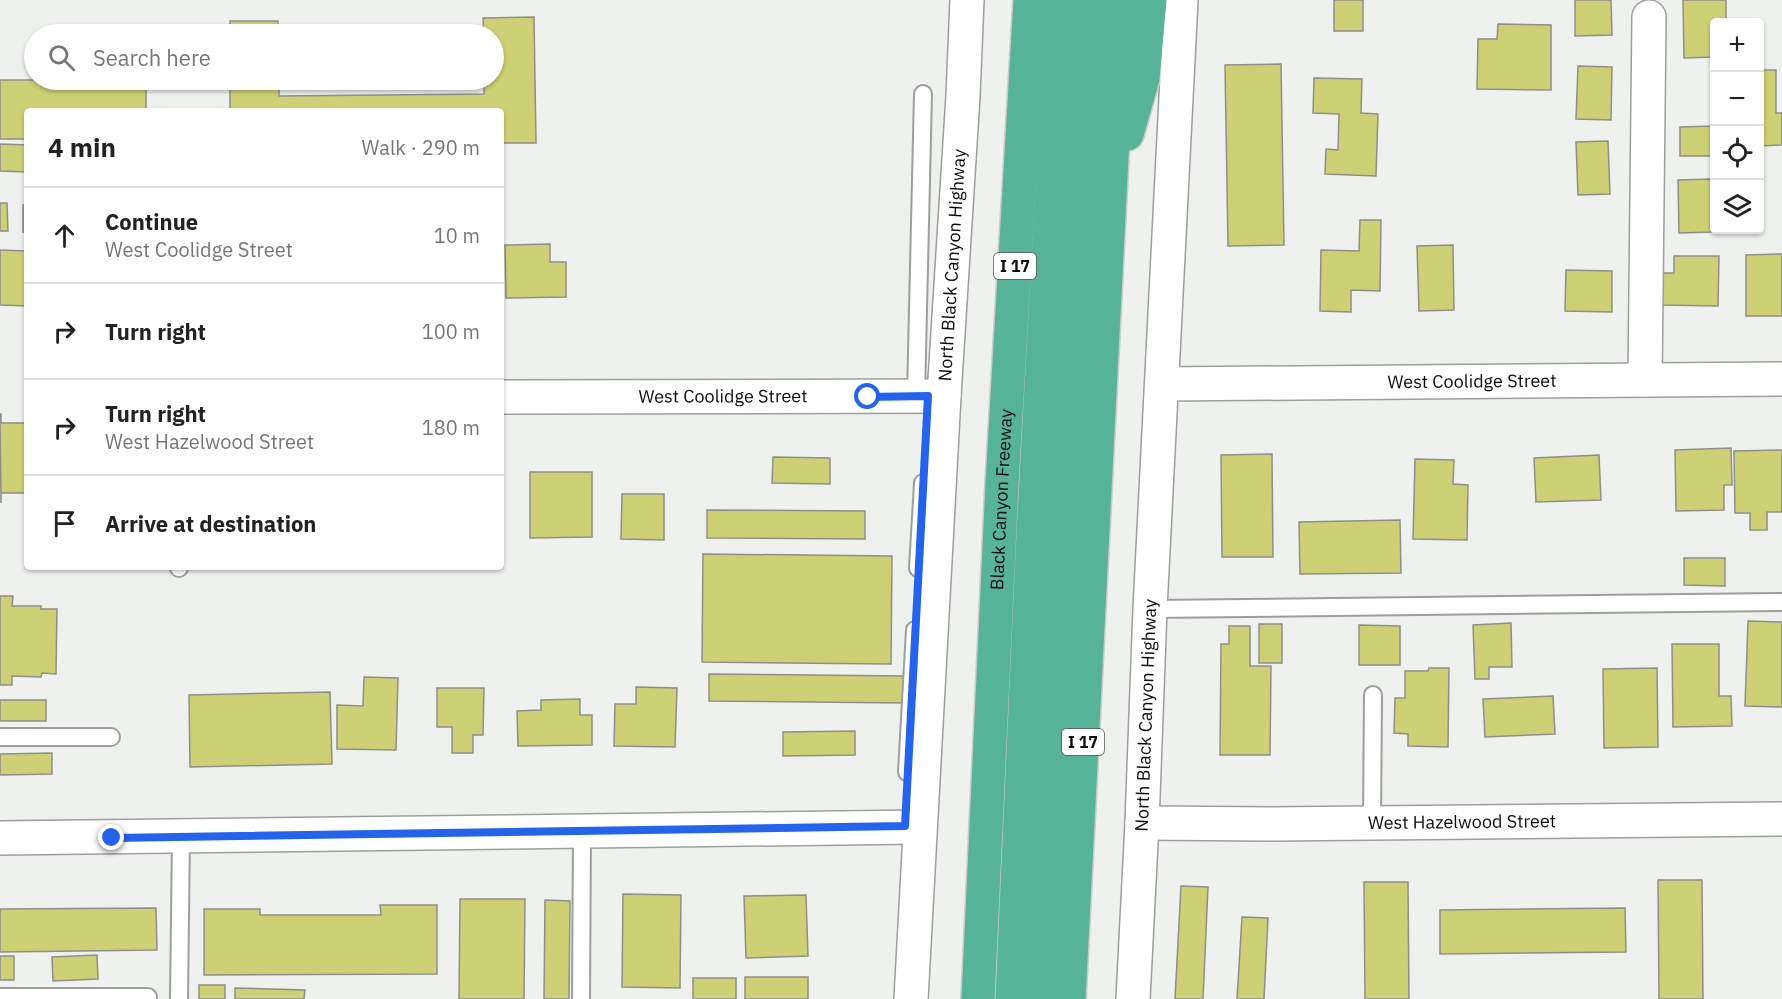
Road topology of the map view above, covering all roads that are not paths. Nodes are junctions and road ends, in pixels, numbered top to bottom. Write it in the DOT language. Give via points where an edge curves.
graph roads {
  1 [pos="967,0"];
  2 [pos="1018,0"];
  3 [pos="1030,0"];
  4 [pos="1062,0"];
  5 [pos="1088,0"];
  6 [pos="1120,0"];
  7 [pos="1150,0"];
  8 [pos="1181,0"];
  9 [pos="1649,17"];
  10 [pos="1028,48"];
  11 [pos="923,94"];
  12 [pos="1112,188"];
  13 [pos="1782,379"];
  14 [pos="1645,380"];
  15 [pos="1162,384"];
  16 [pos="504,397"];
  17 [pos="929,399"];
  18 [pos="924,464"];
  19 [pos="917,585"];
  20 [pos="1782,602"];
  21 [pos="1150,609"];
  22 [pos="916,617"];
  23 [pos="1373,695"];
  24 [pos="111,736"];
  25 [pos="0,737"];
  26 [pos="906,785"];
  27 [pos="1782,819"];
  28 [pos="910,820"];
  29 [pos="1142,823"];
  30 [pos="1372,823"];
  31 [pos="582,832"];
  32 [pos="181,836"];
  33 [pos="0,838"];
  34 [pos="0,997"];
  35 [pos="148,999"];
  36 [pos="179,999"];
  37 [pos="581,999"];
  38 [pos="911,999"];
  39 [pos="978,999"];
  40 [pos="1012,999"];
  41 [pos="1037,999"];
  42 [pos="1069,999"];
  43 [pos="1133,999"];
  1 -- 17 [label="street, North Black Canyon Highway" via="963,96"];
  2 -- 10 [label="highway"];
  3 -- 10 [label="highway, Black Canyon Freeway / I 17"];
  4 -- 40 [label="highway"];
  5 -- 41 [label="highway"];
  6 -- 12 [label="highway, I 17"];
  7 -- 12 [label="highway" via="1143,78"];
  8 -- 15 [label="street, North Black Canyon Highway"];
  9 -- 14 [label="street"];
  10 -- 39 [label="highway, Black Canyon Freeway / I 17"];
  11 -- 17 [label="lane"];
  12 -- 42 [label="highway, I 17"];
  13 -- 14 [label="street, West Coolidge Street"];
  14 -- 15 [label="street, West Coolidge Street"];
  15 -- 21 [label="street, North Black Canyon Highway"];
  16 -- 17 [label="street, West Coolidge Street"];
  17 -- 28 [label="street, North Black Canyon Highway"];
  18 -- 19 [label="lane"];
  20 -- 21 [label="lane"];
  21 -- 29 [label="street, North Black Canyon Highway"];
  22 -- 26 [label="lane"];
  23 -- 30 [label="lane"];
  24 -- 25 [label="lane"];
  27 -- 30 [label="street, West Hazelwood Street"];
  28 -- 31 [label="street"];
  28 -- 38 [label="street, North Black Canyon Highway"];
  29 -- 30 [label="street, West Hazelwood Street"];
  29 -- 43 [label="street, North Black Canyon Highway"];
  31 -- 32 [label="street"];
  31 -- 37 [label="lane"];
  32 -- 33 [label="street"];
  32 -- 36 [label="lane"];
  34 -- 35 [label="lane"];
}
